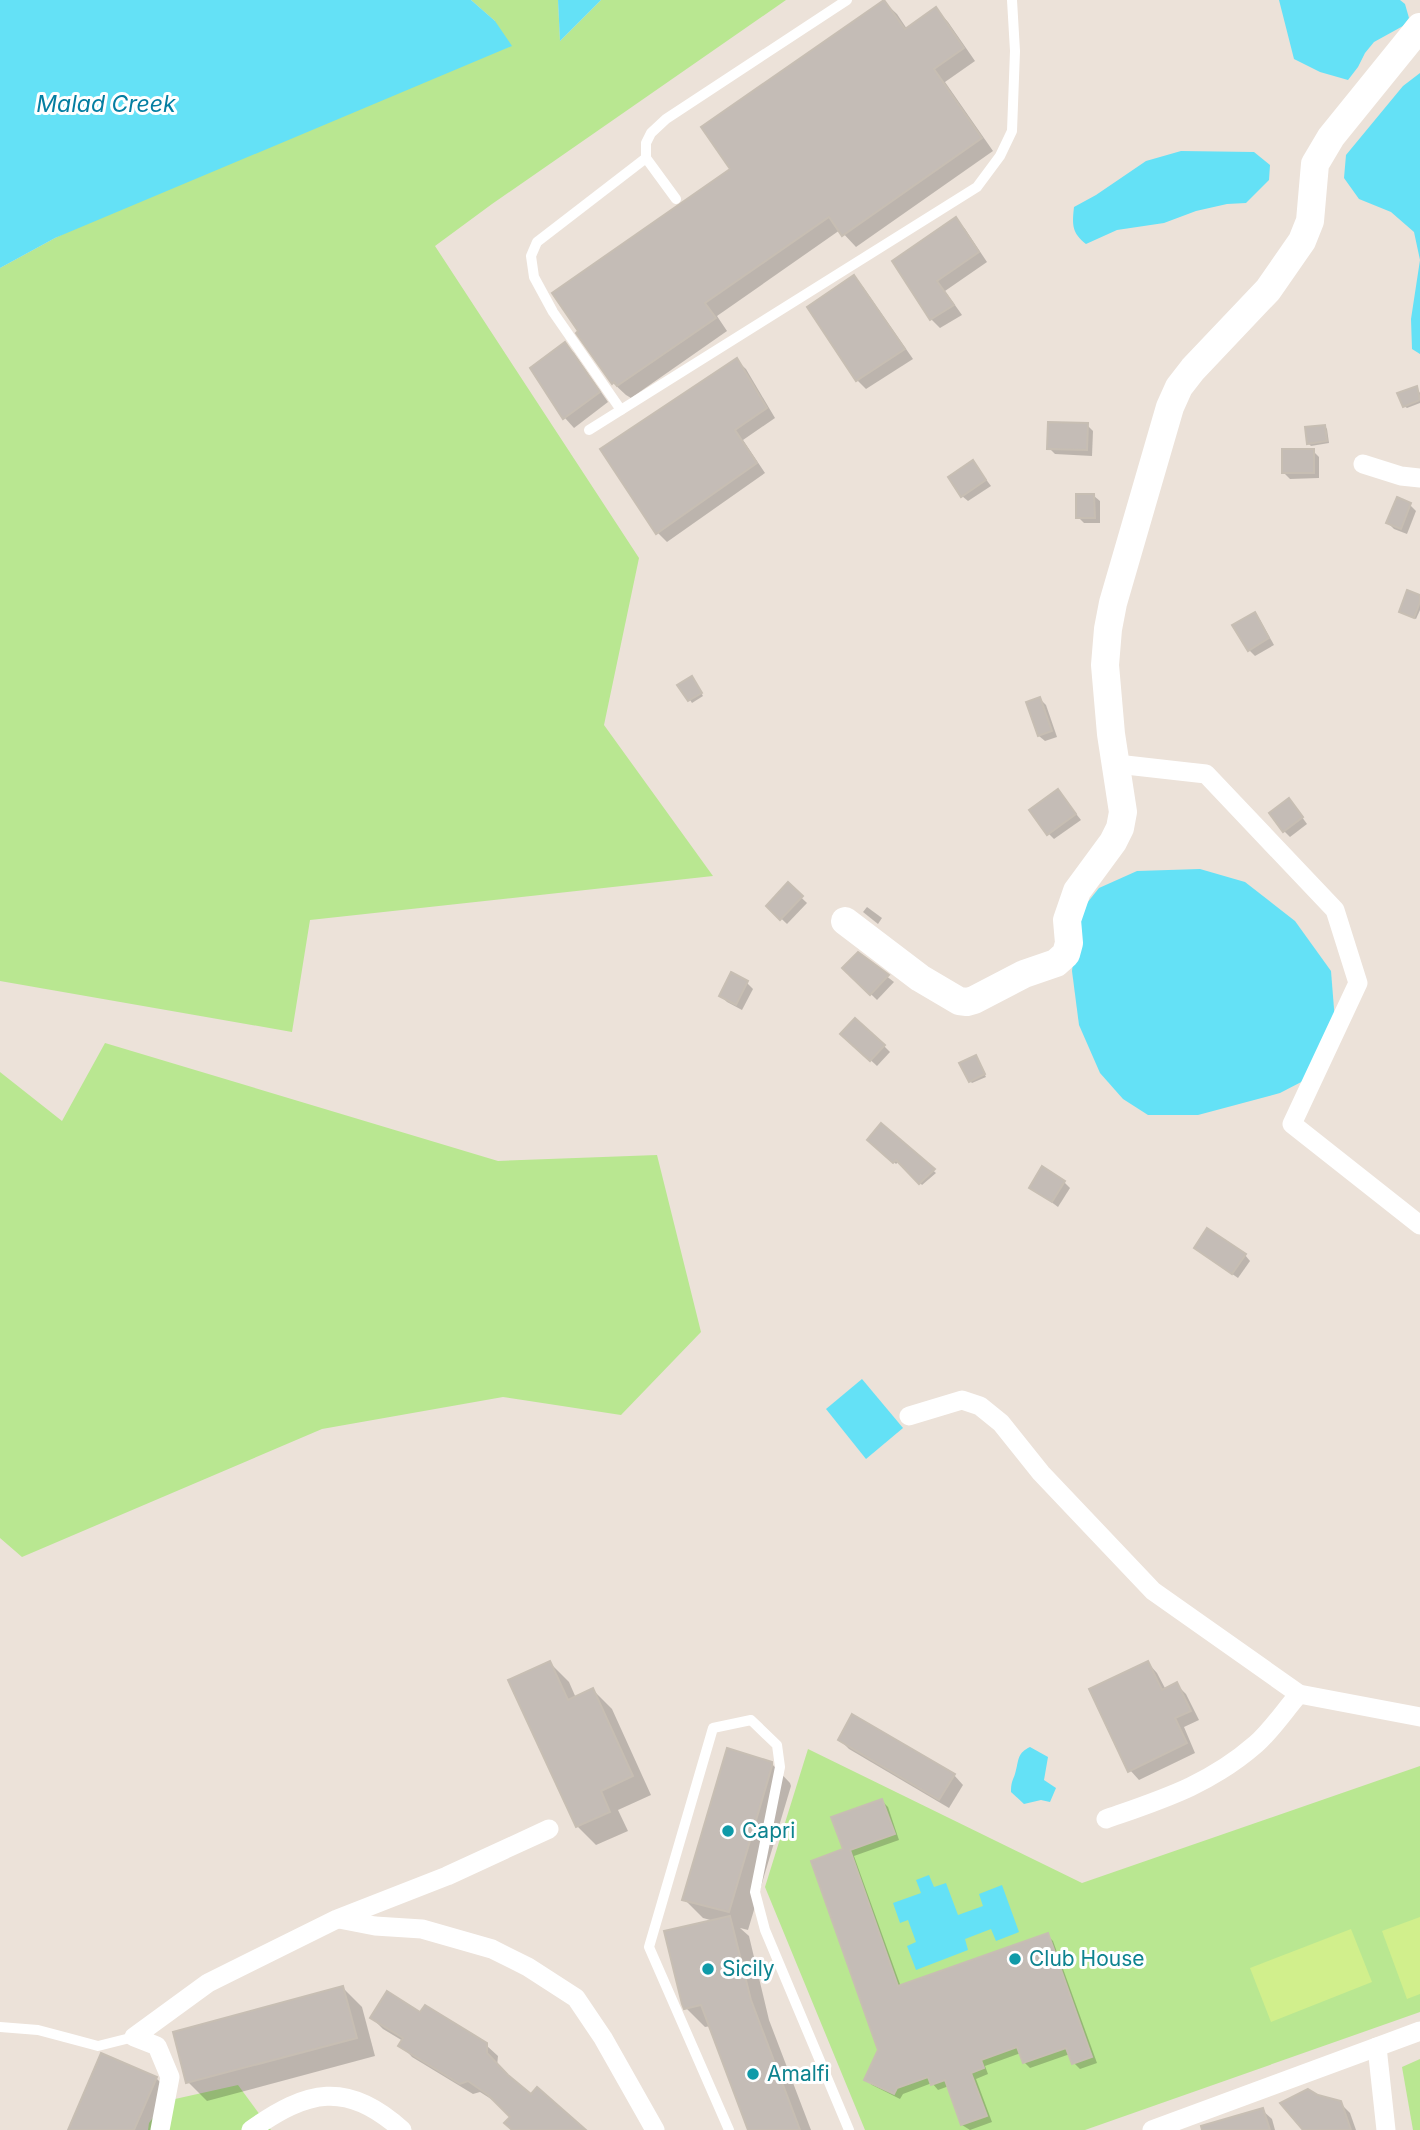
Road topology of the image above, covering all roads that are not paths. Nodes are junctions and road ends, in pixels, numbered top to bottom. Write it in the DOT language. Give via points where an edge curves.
graph roads {
  1 [pos="847,0"];
  2 [pos="1012,0"];
  3 [pos="1420,27"];
  4 [pos="646,158"];
  5 [pos="676,199"];
  6 [pos="621,410"];
  7 [pos="589,430"];
  8 [pos="1363,464"];
  9 [pos="1420,478"];
  10 [pos="1117,764"];
  11 [pos="845,921"];
  12 [pos="1420,1225"];
  13 [pos="909,1416"];
  14 [pos="1299,1694"];
  15 [pos="1420,1717"];
  16 [pos="1106,1819"];
  17 [pos="549,1829"];
  18 [pos="337,1919"];
  19 [pos="0,2027"];
  20 [pos="1420,2031"];
  21 [pos="134,2037"];
  22 [pos="1377,2047"];
  23 [pos="160,2130"];
  24 [pos="251,2130"];
  25 [pos="402,2130"];
  26 [pos="655,2130"];
  27 [pos="729,2130"];
  28 [pos="849,2130"];
  29 [pos="1152,2130"];
  30 [pos="1386,2130"];
  1 -- 4 [label="lane" via="666,119 651,133"];
  2 -- 6 [label="lane" via="1012,131 977,187"];
  3 -- 10 [label="street" via="1331,137 1315,164 1310,221 1302,241 1268,290 1186,378 1170,407 1108,629 1105,665"];
  4 -- 5 [label="lane"];
  4 -- 6 [label="lane" via="537,242 531,256 534,277 553,312"];
  6 -- 7 [label="lane"];
  8 -- 9 [label="street"];
  10 -- 11 [label="street" via="1123,812 1120,828 1077,891 1067,920 1066,954 1056,963 974,1000 959,1001 920,978"];
  10 -- 12 [label="street" via="1206,774 1335,910 1357,983 1292,1124"];
  13 -- 14 [label="street" via="962,1400 980,1406 1001,1423 1041,1473 1153,1591"];
  14 -- 15 [label="street"];
  14 -- 16 [label="street" via="1258,1742 1216,1774 1176,1795"];
  17 -- 18 [label="street"];
  18 -- 21 [label="street" via="208,1983"];
  18 -- 26 [label="street" via="422,1929 492,1949 576,1997"];
  19 -- 21 [label="lane" via="38,2030 98,2046"];
  20 -- 22 [label="street"];
  21 -- 23 [label="street" via="157,2046 170,2077"];
  22 -- 29 [label="street"];
  22 -- 30 [label="street"];
  24 -- 25 [label="street" via="275,2113 311,2098 344,2095 383,2113"];
  27 -- 28 [label="lane" via="649,1947 713,1728 751,1720 777,1745 780,1767 755,1892 761,1918"];
}
